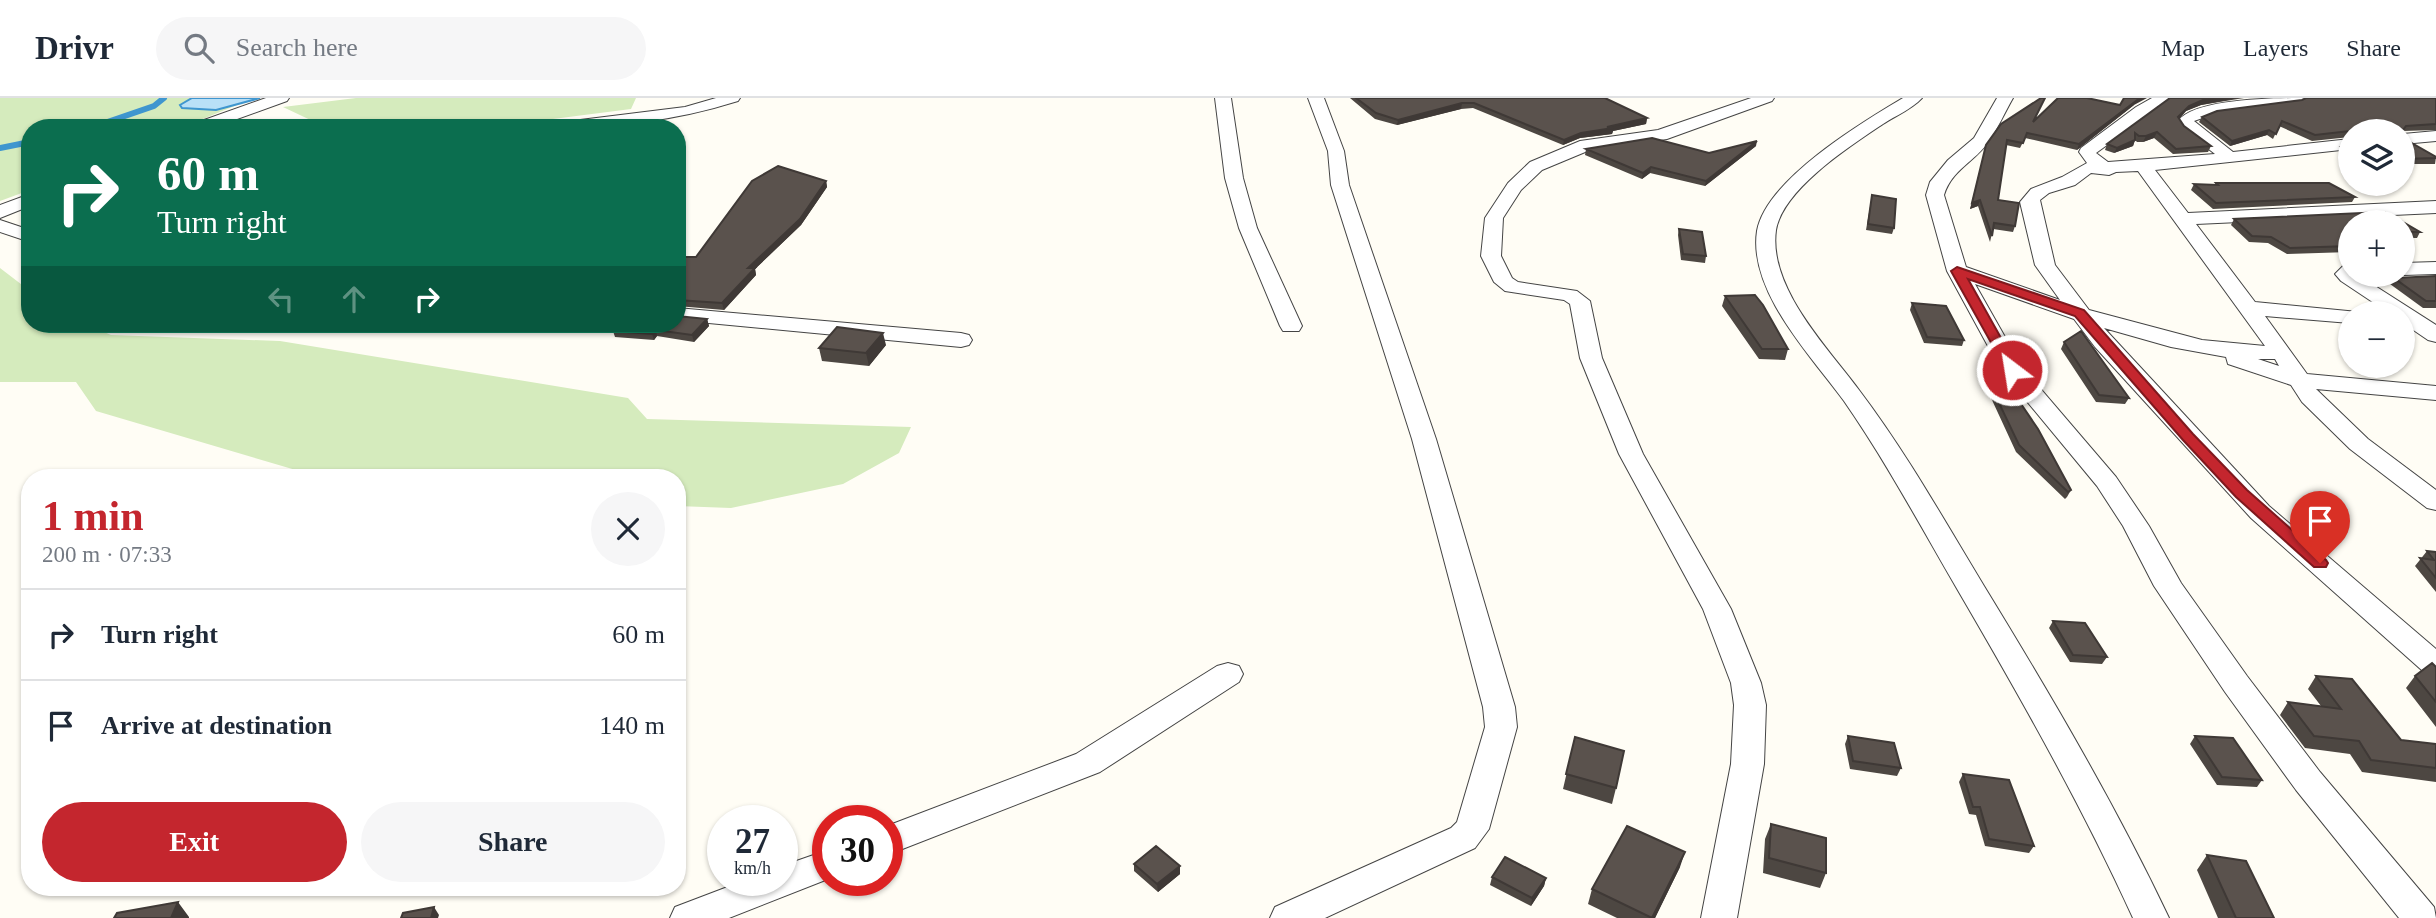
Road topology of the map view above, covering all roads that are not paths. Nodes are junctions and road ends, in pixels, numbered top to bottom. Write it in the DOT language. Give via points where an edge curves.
graph roads {
  1 [pos="281,98"];
  2 [pos="732,98"];
  3 [pos="1223,98"];
  4 [pos="1316,98"];
  5 [pos="1766,98"];
  6 [pos="1914,98"];
  7 [pos="2005,98"];
  8 [pos="2164,98"];
  9 [pos="2299,98"];
  10 [pos="222,119"];
  11 [pos="633,119"];
  12 [pos="2436,136"];
  13 [pos="2415,138"];
  14 [pos="2338,145"];
  15 [pos="2228,156"];
  16 [pos="2103,166"];
  17 [pos="2143,166"];
  18 [pos="2166,197"];
  19 [pos="21,203"];
  20 [pos="2436,206"];
  21 [pos="0,212"];
  22 [pos="2182,219"];
  23 [pos="0,226"];
  24 [pos="21,233"];
  25 [pos="2436,268"];
  26 [pos="2415,269"];
  27 [pos="1957,271"];
  28 [pos="2362,287"];
  29 [pos="2248,308"];
  30 [pos="2079,313"];
  31 [pos="686,315"];
  32 [pos="2338,316"];
  33 [pos="1291,326"];
  34 [pos="2419,327"];
  35 [pos="961,340"];
  36 [pos="2205,347"];
  37 [pos="2282,353"];
  38 [pos="2299,380"];
  39 [pos="2436,393"];
  40 [pos="2436,502"];
  41 [pos="2436,667"];
  42 [pos="1228,674"];
  43 [pos="903,835"];
  44 [pos="812,870"];
  45 [pos="688,918"];
  46 [pos="1288,918"];
  47 [pos="1719,918"];
  48 [pos="2151,918"];
  49 [pos="2421,918"];
  1 -- 10 [label="street"];
  2 -- 11 [label="street" via="676,114"];
  3 -- 33 [label="street" via="1234,178 1245,215"];
  4 -- 46 [label="street" via="1424,439 1501,727 1472,829 1463,838"];
  5 -- 47 [label="street" via="1661,135 1586,145 1536,166 1514,187 1494,218 1492,244 1492,257 1504,282 1580,301 1591,358 1631,454 1717,609 1746,683 1748,749"];
  6 -- 48 [label="street" via="1838,148 1774,208 1767,229 1773,274 1783,301 1868,418 1981,602 2117,847"];
  7 -- 27 [label="street" via="1981,141 1954,164 1935,195"];
  8 -- 16 [label="street" via="2087,152"];
  9 -- 15 [label="street" via="2211,110 2188,118 2189,126"];
  12 -- 13 [label="street"];
  14 -- 15 [label="street"];
  15 -- 17 [label="street"];
  16 -- 17 [label="street"];
  16 -- 18 [label="street"];
  16 -- 30 [label="street" via="2084,169 2029,199 2045,265"];
  17 -- 18 [label="street"];
  18 -- 22 [label="street"];
  19 -- 21 [label="street"];
  20 -- 22 [label="street"];
  22 -- 29 [label="street"];
  23 -- 24 [label="street"];
  25 -- 26 [label="street"];
  27 -- 30 [label="street"];
  27 -- 49 [label="street" via="2012,370 2107,482 2168,586 2236,684 2308,781"];
  28 -- 34 [label="street"];
  29 -- 32 [label="street"];
  29 -- 37 [label="street"];
  30 -- 36 [label="street"];
  30 -- 41 [label="street" via="2260,512"];
  31 -- 35 [label="street"];
  36 -- 37 [label="street"];
  36 -- 38 [label="street"];
  37 -- 38 [label="street"];
  38 -- 39 [label="street"];
  38 -- 40 [label="street" via="2329,417"];
  42 -- 43 [label="street" via="1088,763"];
  44 -- 45 [label="street"];
}
